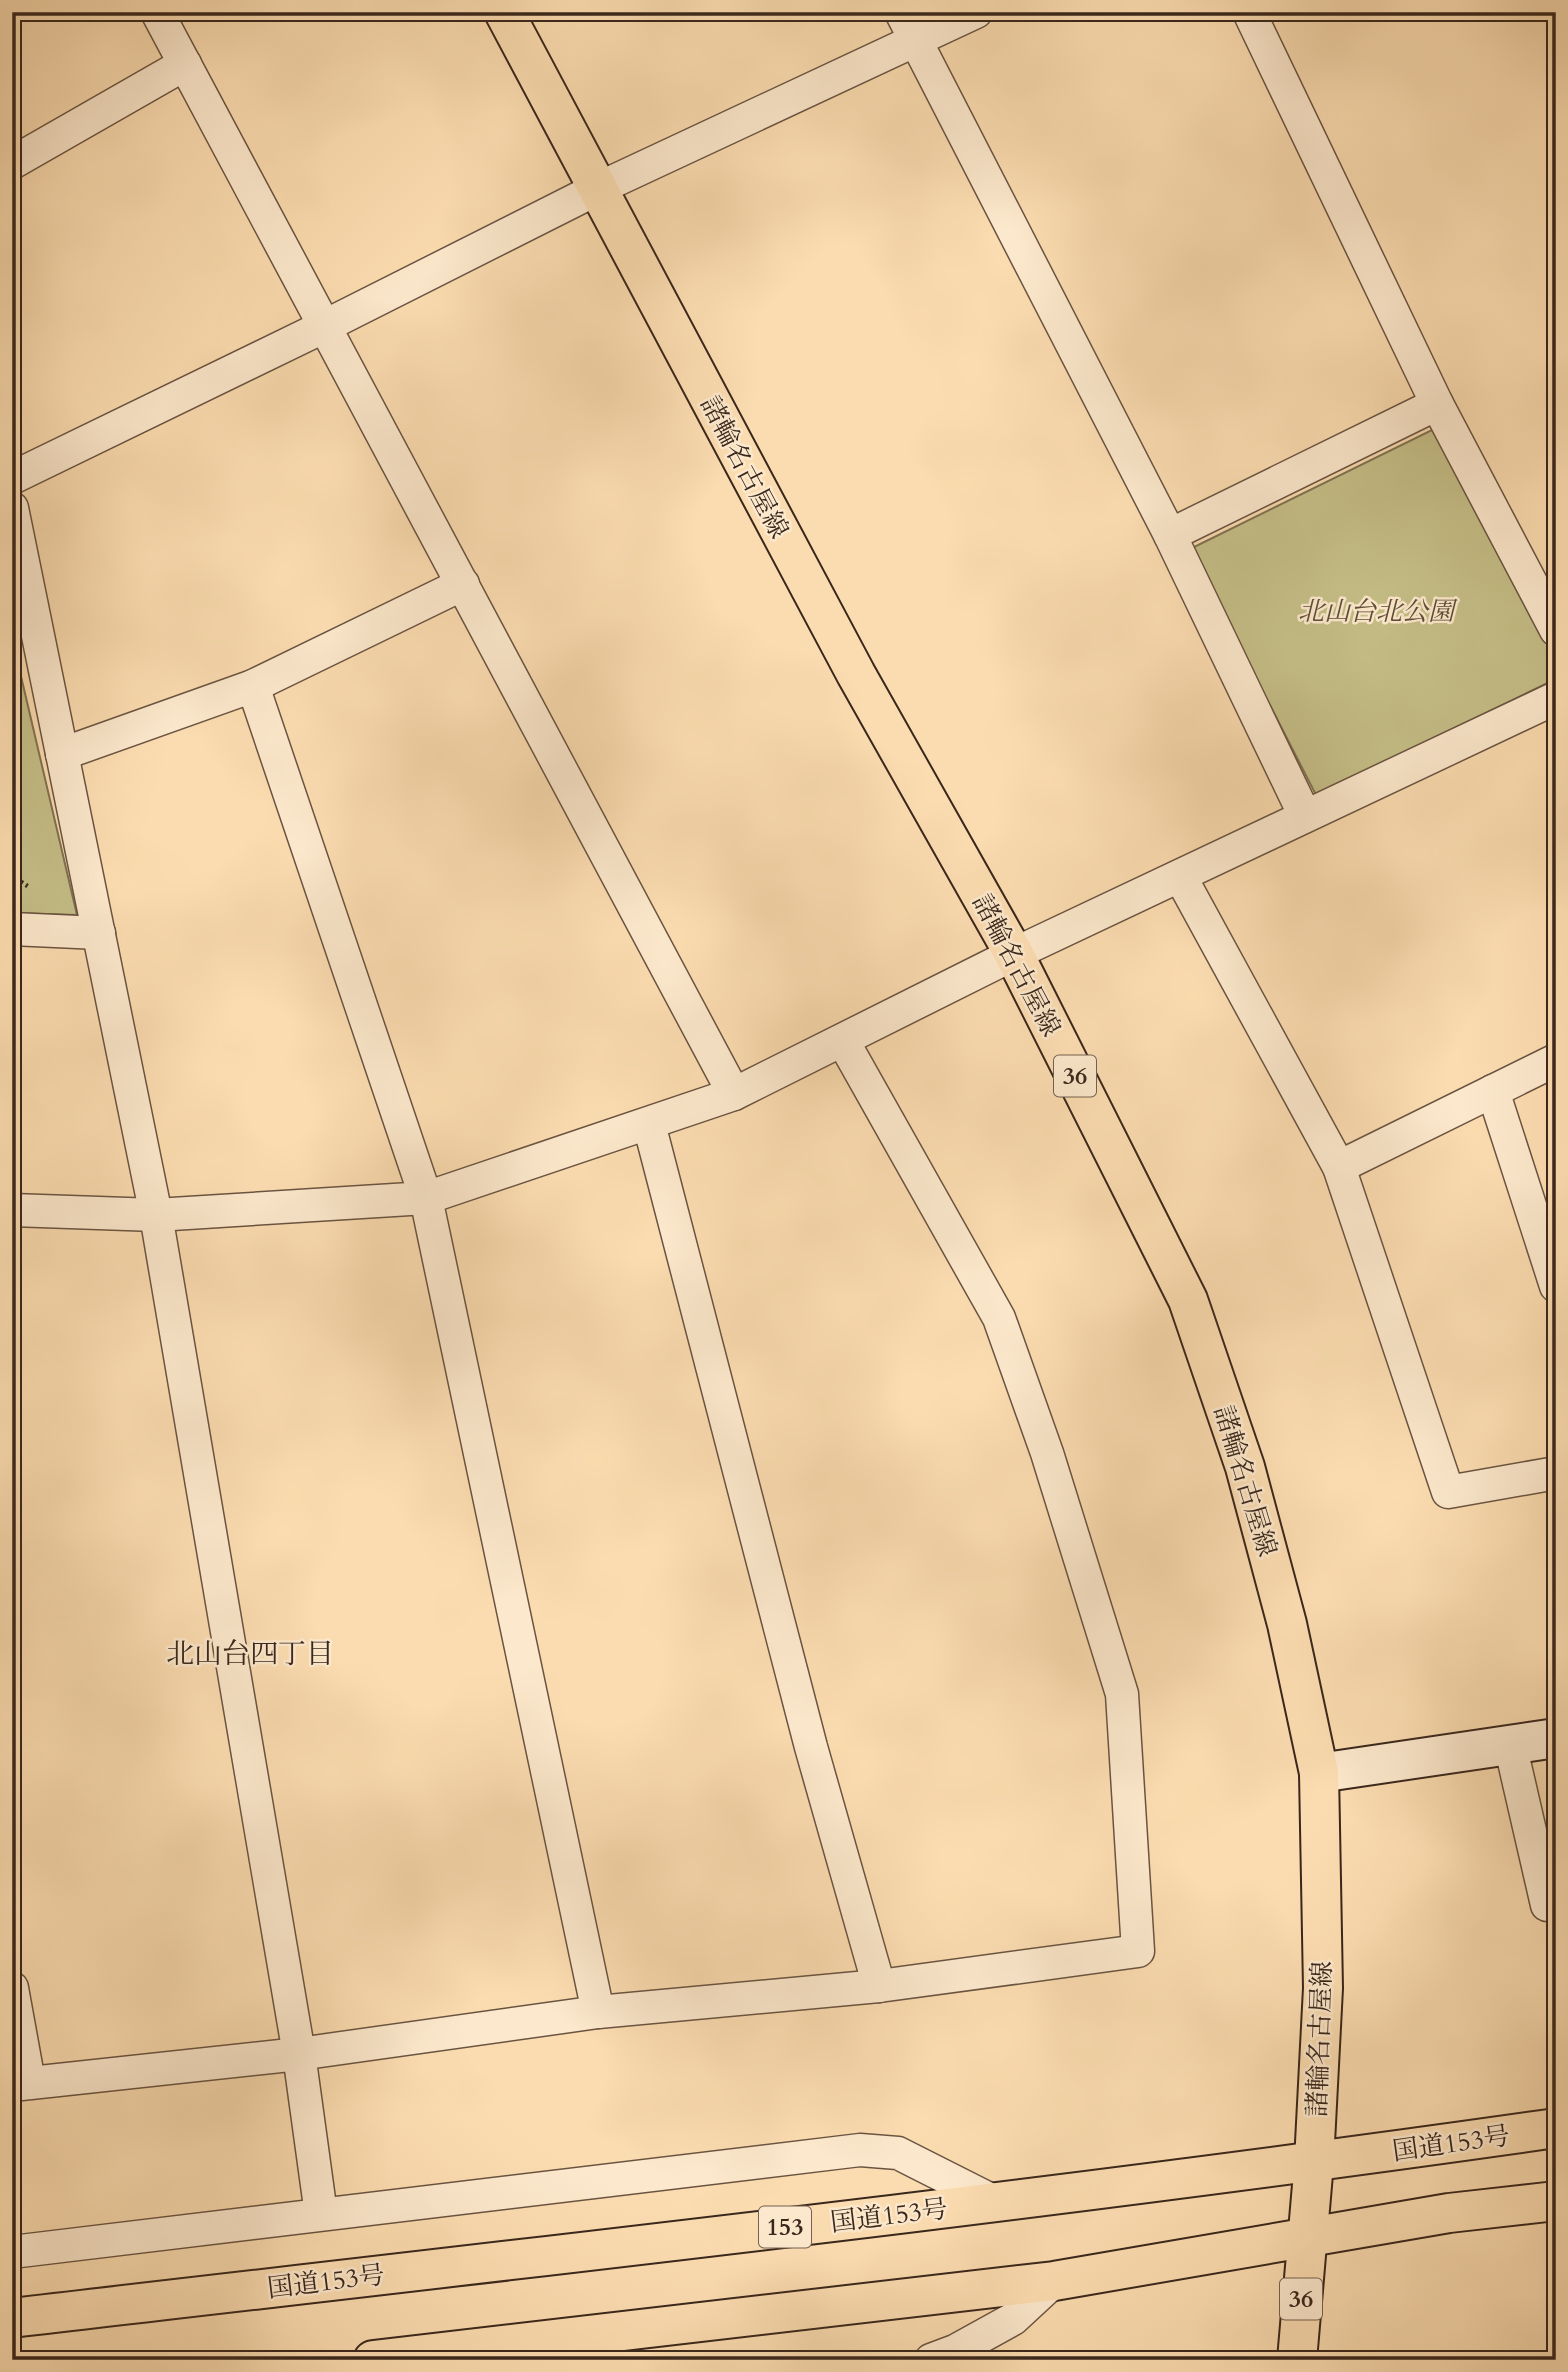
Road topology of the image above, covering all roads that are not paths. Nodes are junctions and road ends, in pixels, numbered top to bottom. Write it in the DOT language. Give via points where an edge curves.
graph roads {
  1 [pos="157,12"];
  2 [pos="504,12"];
  3 [pos="901,12"];
  4 [pos="976,12"];
  5 [pos="1249,12"];
  6 [pos="916,42"];
  7 [pos="185,64"];
  8 [pos="12,163"];
  9 [pos="597,190"];
  10 [pos="325,326"];
  11 [pos="1437,404"];
  12 [pos="12,478"];
  13 [pos="12,508"];
  14 [pos="1170,535"];
  15 [pos="463,584"];
  16 [pos="1556,629"];
  17 [pos="253,686"];
  18 [pos="1556,698"];
  19 [pos="62,754"];
  20 [pos="1305,816"];
  21 [pos="1180,876"];
  22 [pos="12,929"];
  23 [pos="99,933"];
  24 [pos="1014,954"];
  25 [pos="843,1041"];
  26 [pos="1556,1060"];
  27 [pos="1493,1091"];
  28 [pos="734,1094"];
  29 [pos="649,1124"];
  30 [pos="1339,1167"];
  31 [pos="426,1198"];
  32 [pos="12,1210"];
  33 [pos="156,1215"];
  34 [pos="1556,1286"];
  35 [pos="1556,1473"];
  36 [pos="1556,1738"];
  37 [pos="1510,1744"];
  38 [pos="1319,1773"];
  39 [pos="1556,1904"];
  40 [pos="879,1986"];
  41 [pos="12,1988"];
  42 [pos="598,2011"];
  43 [pos="299,2053"];
  44 [pos="21,2083"];
  45 [pos="1556,2128"];
  46 [pos="1314,2162"];
  47 [pos="1556,2202"];
  48 [pos="997,2203"];
  49 [pos="321,2214"];
  50 [pos="1306,2238"];
  51 [pos="12,2252"];
  52 [pos="1054,2281"];
  53 [pos="12,2318"];
  54 [pos="373,2360"];
  55 [pos="931,2360"];
  56 [pos="1297,2360"];
  1 -- 7 [label="street"];
  2 -- 9 [label="main road, 諸輪名古屋線 / 36"];
  3 -- 6 [label="street"];
  4 -- 6 [label="street"];
  5 -- 11 [label="street"];
  6 -- 9 [label="street"];
  6 -- 14 [label="street"];
  7 -- 8 [label="street"];
  7 -- 10 [label="street"];
  9 -- 10 [label="street"];
  9 -- 24 [label="main road, 諸輪名古屋線 / 36" via="856,674"];
  10 -- 12 [label="street"];
  10 -- 15 [label="street"];
  11 -- 14 [label="street"];
  11 -- 16 [label="street"];
  13 -- 19 [label="street"];
  14 -- 20 [label="street"];
  15 -- 17 [label="street"];
  15 -- 28 [label="street"];
  17 -- 19 [label="street"];
  17 -- 31 [label="street"];
  18 -- 20 [label="street"];
  19 -- 23 [label="street"];
  20 -- 21 [label="street"];
  21 -- 24 [label="street"];
  21 -- 30 [label="street"];
  22 -- 23 [label="street"];
  23 -- 33 [label="street"];
  24 -- 25 [label="street"];
  24 -- 38 [label="main road, 諸輪名古屋線 / 36" via="1188,1300 1245,1467 1287,1624"];
  25 -- 28 [label="street"];
  25 -- 40 [label="street" via="999,1318 1047,1453 1122,1694 1138,1951"];
  26 -- 27 [label="street"];
  27 -- 30 [label="street"];
  27 -- 34 [label="street"];
  28 -- 29 [label="street"];
  29 -- 31 [label="street"];
  29 -- 40 [label="street" via="811,1747"];
  30 -- 35 [label="street" via="1448,1492"];
  31 -- 33 [label="street"];
  31 -- 42 [label="street"];
  32 -- 33 [label="street"];
  33 -- 43 [label="street"];
  36 -- 37 [label="street"];
  37 -- 38 [label="street"];
  37 -- 39 [label="street" via="1547,1905"];
  38 -- 46 [label="main road, 諸輪名古屋線 / 36" via="1323,1988"];
  40 -- 42 [label="street"];
  41 -- 44 [label="street"];
  42 -- 43 [label="street"];
  43 -- 44 [label="street"];
  43 -- 49 [label="street"];
  45 -- 46 [label="main road, 国道153号 / 153"];
  46 -- 48 [label="main road, 国道153号 / 153"];
  46 -- 50 [label="main road, 諸輪名古屋線 / 36"];
  47 -- 50 [label="main road" via="1449,2213"];
  48 -- 49 [label="street" via="898,2153 860,2150"];
  48 -- 53 [label="main road, 国道153号 / 153"];
  49 -- 51 [label="street"];
  50 -- 52 [label="main road"];
  50 -- 56 [label="main road, 36"];
  52 -- 54 [label="main road"];
  52 -- 55 [label="street" via="1013,2319"];
}
